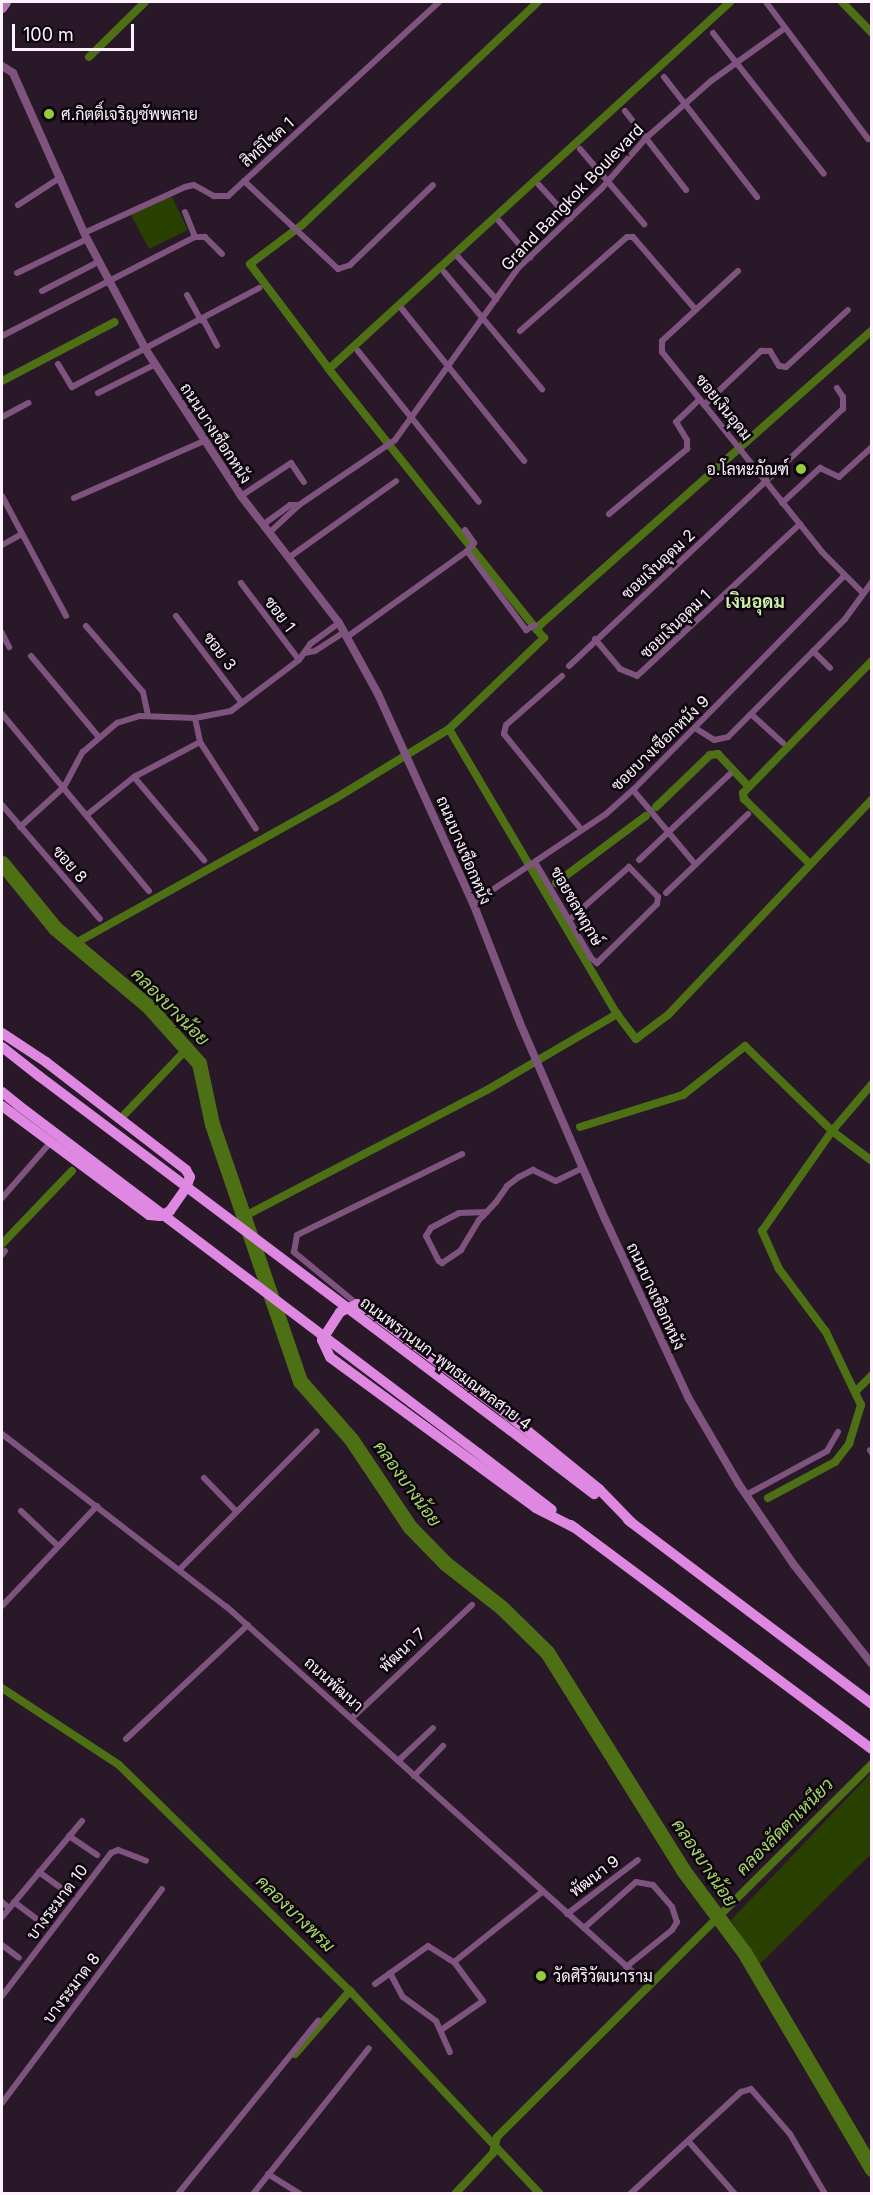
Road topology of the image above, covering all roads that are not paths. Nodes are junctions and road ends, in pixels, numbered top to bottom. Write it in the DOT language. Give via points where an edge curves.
graph roads {
  1 [pos="6,2"];
  2 [pos="439,2"];
  3 [pos="766,2"];
  4 [pos="431,4"];
  5 [pos="2,8"];
  6 [pos="785,28"];
  7 [pos="713,33"];
  8 [pos="737,63"];
  9 [pos="2,66"];
  10 [pos="664,77"];
  11 [pos="685,104"];
  12 [pos="625,111"];
  13 [pos="646,138"];
  14 [pos="868,139"];
  15 [pos="580,149"];
  16 [pos="824,174"];
  17 [pos="61,177"];
  18 [pos="244,181"];
  19 [pos="608,182"];
  20 [pos="433,185"];
  21 [pos="539,185"];
  22 [pos="686,189"];
  23 [pos="757,197"];
  24 [pos="18,205"];
  25 [pos="185,212"];
  26 [pos="570,219"];
  27 [pos="499,221"];
  28 [pos="644,224"];
  29 [pos="85,236"];
  30 [pos="195,237"];
  31 [pos="222,254"];
  32 [pos="530,256"];
  33 [pos="458,257"];
  34 [pos="98,262"];
  35 [pos="738,271"];
  36 [pos="444,272"];
  37 [pos="17,273"];
  38 [pos="108,281"];
  39 [pos="259,288"];
  40 [pos="42,291"];
  41 [pos="187,295"];
  42 [pos="496,299"];
  43 [pos="402,309"];
  44 [pos="696,310"];
  45 [pos="848,310"];
  46 [pos="482,318"];
  47 [pos="202,319"];
  48 [pos="520,331"];
  49 [pos="2,336"];
  50 [pos="217,345"];
  51 [pos="146,350"];
  52 [pos="358,351"];
  53 [pos="58,363"];
  54 [pos="156,364"];
  55 [pos="448,366"];
  56 [pos="542,388"];
  57 [pos="837,388"];
  58 [pos="98,393"];
  59 [pos="700,399"];
  60 [pos="28,403"];
  61 [pos="704,405"];
  62 [pos="2,417"];
  63 [pos="411,417"];
  64 [pos="204,441"];
  65 [pos="872,447"];
  66 [pos="524,460"];
  67 [pos="396,481"];
  68 [pos="764,481"];
  69 [pos="304,482"];
  70 [pos="2,496"];
  71 [pos="241,496"];
  72 [pos="74,498"];
  73 [pos="479,502"];
  74 [pos="782,503"];
  75 [pos="299,505"];
  76 [pos="609,514"];
  77 [pos="264,524"];
  78 [pos="800,525"];
  79 [pos="465,530"];
  80 [pos="271,531"];
  81 [pos="22,534"];
  82 [pos="2,545"];
  83 [pos="467,550"];
  84 [pos="291,556"];
  85 [pos="844,576"];
  86 [pos="872,582"];
  87 [pos="241,583"];
  88 [pos="863,593"];
  89 [pos="66,616"];
  90 [pos="176,616"];
  91 [pos="339,623"];
  92 [pos="535,625"];
  93 [pos="86,626"];
  94 [pos="2,633"];
  95 [pos="346,634"];
  96 [pos="595,639"];
  97 [pos="9,647"];
  98 [pos="813,651"];
  99 [pos="304,653"];
  100 [pos="31,656"];
  101 [pos="299,660"];
  102 [pos="569,666"];
  103 [pos="830,668"];
  104 [pos="562,676"];
  105 [pos="242,703"];
  106 [pos="2,714"];
  107 [pos="751,714"];
  108 [pos="148,715"];
  109 [pos="195,718"];
  110 [pos="695,728"];
  111 [pos="98,736"];
  112 [pos="200,742"];
  113 [pos="783,743"];
  114 [pos="730,774"];
  115 [pos="134,777"];
  116 [pos="64,787"];
  117 [pos="633,790"];
  118 [pos="2,805"];
  119 [pos="88,814"];
  120 [pos="748,814"];
  121 [pos="20,827"];
  122 [pos="256,829"];
  123 [pos="581,829"];
  124 [pos="669,833"];
  125 [pos="204,860"];
  126 [pos="639,860"];
  127 [pos="533,863"];
  128 [pos="695,864"];
  129 [pos="149,891"];
  130 [pos="666,893"];
  131 [pos="473,903"];
  132 [pos="100,919"];
  133 [pos="569,920"];
  134 [pos="2,1033"];
  135 [pos="2,1047"];
  136 [pos="2,1092"];
  137 [pos="2,1106"];
  138 [pos="50,1143"];
  139 [pos="462,1154"];
  140 [pos="583,1168"];
  141 [pos="2,1198"];
  142 [pos="487,1212"];
  143 [pos="357,1304"];
  144 [pos="317,1431"];
  145 [pos="838,1432"];
  146 [pos="2,1437"];
  147 [pos="204,1478"];
  148 [pos="746,1495"];
  149 [pos="97,1506"];
  150 [pos="21,1510"];
  151 [pos="236,1511"];
  152 [pos="632,1523"];
  153 [pos="575,1528"];
  154 [pos="58,1546"];
  155 [pos="180,1569"];
  156 [pos="472,1605"];
  157 [pos="2,1606"];
  158 [pos="248,1625"];
  159 [pos="872,1664"];
  160 [pos="872,1704"];
  161 [pos="352,1718"];
  162 [pos="433,1728"];
  163 [pos="126,1739"];
  164 [pos="443,1746"];
  165 [pos="872,1749"];
  166 [pos="398,1761"];
  167 [pos="414,1776"];
  168 [pos="82,1821"];
  169 [pos="69,1836"];
  170 [pos="97,1855"];
  171 [pos="638,1860"];
  172 [pos="146,1861"];
  173 [pos="39,1872"];
  174 [pos="162,1889"];
  175 [pos="542,1892"];
  176 [pos="69,1894"];
  177 [pos="2,1902"];
  178 [pos="14,1902"];
  179 [pos="9,1908"];
  180 [pos="567,1914"];
  181 [pos="2,1917"];
  182 [pos="45,1925"];
  183 [pos="584,1928"];
  184 [pos="2,1945"];
  185 [pos="20,1958"];
  186 [pos="454,1962"];
  187 [pos="626,1967"];
  188 [pos="390,1973"];
  189 [pos="634,1973"];
  190 [pos="375,1984"];
  191 [pos="2,1996"];
  192 [pos="318,2021"];
  193 [pos="441,2030"];
  194 [pos="369,2048"];
  195 [pos="450,2052"];
  196 [pos="2,2103"];
  197 [pos="690,2142"];
  198 [pos="268,2174"];
  199 [pos="178,2193"];
  200 [pos="253,2193"];
  201 [pos="300,2193"];
  202 [pos="630,2193"];
  203 [pos="735,2193"];
  204 [pos="825,2193"];
  1 -- 5 [label="main road"];
  2 -- 4 [label="street, สิทธิโชค 1"];
  3 -- 6 [label="street"];
  4 -- 18 [label="street, สิทธิโชค 1"];
  6 -- 8 [label="street, Grand Bangkok Boulevard"];
  6 -- 14 [label="street"];
  7 -- 8 [label="street"];
  8 -- 11 [label="street, Grand Bangkok Boulevard"];
  8 -- 16 [label="street"];
  9 -- 17 [label="street, ถนนบางเชือกหนัง" via="13,73"];
  10 -- 11 [label="street"];
  11 -- 13 [label="street, Grand Bangkok Boulevard"];
  11 -- 23 [label="street"];
  12 -- 13 [label="street"];
  13 -- 19 [label="street, Grand Bangkok Boulevard"];
  13 -- 22 [label="street"];
  15 -- 19 [label="street"];
  17 -- 24 [label="street"];
  17 -- 29 [label="street, ถนนบางเชือกหนัง"];
  18 -- 20 [label="street" via="339,269 350,265"];
  18 -- 29 [label="street, สิทธิโชค 1" via="222,198 194,185 185,187"];
  19 -- 26 [label="street, Grand Bangkok Boulevard"];
  19 -- 28 [label="street"];
  21 -- 26 [label="street"];
  25 -- 30 [label="street"];
  26 -- 32 [label="street, Grand Bangkok Boulevard"];
  27 -- 32 [label="street"];
  29 -- 34 [label="street, ถนนบางเชือกหนัง"];
  29 -- 37 [label="street"];
  30 -- 31 [label="street" via="205,237"];
  30 -- 38 [label="street"];
  32 -- 42 [label="street, Grand Bangkok Boulevard"];
  33 -- 42 [label="street"];
  34 -- 38 [label="street, ถนนบางเชือกหนัง"];
  34 -- 40 [label="street"];
  35 -- 44 [label="street, ซอยเงินอุดม"];
  36 -- 46 [label="street"];
  38 -- 49 [label="street"];
  38 -- 51 [label="street, ถนนบางเชือกหนัง"];
  39 -- 47 [label="street"];
  41 -- 47 [label="street"];
  42 -- 46 [label="street, Grand Bangkok Boulevard"];
  43 -- 55 [label="street"];
  44 -- 48 [label="street" via="633,237 627,237"];
  44 -- 59 [label="street, ซอยเงินอุดม" via="660,347"];
  45 -- 61 [label="street" via="786,367 779,366 770,351 761,351"];
  46 -- 55 [label="street, Grand Bangkok Boulevard"];
  46 -- 56 [label="street"];
  47 -- 50 [label="street"];
  47 -- 51 [label="street"];
  51 -- 53 [label="street" via="72,387"];
  51 -- 54 [label="street, ถนนบางเชือกหนัง"];
  52 -- 63 [label="street"];
  54 -- 58 [label="street"];
  54 -- 64 [label="street, ถนนบางเชือกหนัง"];
  55 -- 63 [label="street, Grand Bangkok Boulevard"];
  55 -- 66 [label="street"];
  57 -- 68 [label="street, ซอยเงินอุดม 2" via="843,397 843,410"];
  59 -- 61 [label="street, ซอยเงินอุดม"];
  59 -- 76 [label="street" via="676,422 687,440 687,449"];
  60 -- 62 [label="street"];
  61 -- 68 [label="street, ซอยเงินอุดม"];
  63 -- 73 [label="street"];
  63 -- 75 [label="street, Grand Bangkok Boulevard" via="395,440"];
  64 -- 71 [label="street, ถนนบางเชือกหนัง"];
  64 -- 72 [label="street"];
  65 -- 74 [label="street" via="836,478 822,467"];
  67 -- 84 [label="street"];
  68 -- 74 [label="street, ซอยเงินอุดม"];
  68 -- 96 [label="street, ซอยเงินอุดม 2"];
  69 -- 71 [label="street" via="291,463"];
  70 -- 81 [label="street"];
  71 -- 77 [label="street, ถนนบางเชือกหนัง"];
  74 -- 78 [label="street, ซอยเงินอุดม"];
  75 -- 77 [label="street, Grand Bangkok Boulevard" via="290,505"];
  75 -- 80 [label="street, Grand Bangkok Boulevard"];
  77 -- 80 [label="street, ถนนบางเชือกหนัง"];
  78 -- 85 [label="street, ซอยเงินอุดม"];
  78 -- 96 [label="street, ซอยเงินอุดม 1" via="644,672 628,675"];
  79 -- 83 [label="street" via="474,545"];
  80 -- 84 [label="street, ถนนบางเชือกหนัง"];
  81 -- 82 [label="street"];
  81 -- 89 [label="street"];
  83 -- 92 [label="street" via="529,631"];
  83 -- 95 [label="street"];
  84 -- 91 [label="street, ถนนบางเชือกหนัง"];
  85 -- 88 [label="street, ซอยเงินอุดม"];
  85 -- 110 [label="street, ซอยบางเชือกหนัง 9"];
  86 -- 88 [label="street"];
  87 -- 101 [label="street, ซอย 1"];
  88 -- 98 [label="street" via="845,619"];
  90 -- 105 [label="street, ซอย 3"];
  91 -- 95 [label="street, ถนนบางเชือกหนัง"];
  91 -- 99 [label="street"];
  93 -- 108 [label="street" via="143,692"];
  94 -- 97 [label="street"];
  95 -- 99 [label="street"];
  95 -- 131 [label="street, ถนนบางเชือกหนัง" via="403,746"];
  96 -- 102 [label="street, ซอยเงินอุดม 2"];
  98 -- 103 [label="street"];
  98 -- 107 [label="street"];
  99 -- 101 [label="street"];
  100 -- 111 [label="street"];
  101 -- 105 [label="street"];
  104 -- 123 [label="street" via="506,725 504,734"];
  105 -- 109 [label="street" via="231,711"];
  106 -- 116 [label="street"];
  107 -- 110 [label="street" via="722,741"];
  107 -- 113 [label="street"];
  108 -- 109 [label="street"];
  108 -- 111 [label="street" via="117,723"];
  109 -- 112 [label="street"];
  110 -- 117 [label="street, ซอยบางเชือกหนัง 9"];
  111 -- 116 [label="street" via="83,752"];
  112 -- 115 [label="street"];
  112 -- 122 [label="street"];
  114 -- 124 [label="street"];
  115 -- 119 [label="street"];
  115 -- 125 [label="street"];
  116 -- 119 [label="street"];
  116 -- 121 [label="street"];
  117 -- 123 [label="street, ซอยบางเชือกหนัง 9"];
  117 -- 124 [label="street"];
  118 -- 121 [label="street, ซอย 8"];
  119 -- 129 [label="street"];
  120 -- 128 [label="street"];
  121 -- 132 [label="street, ซอย 8"];
  123 -- 127 [label="street, ซอยบางเชือกหนัง 9"];
  124 -- 126 [label="street"];
  124 -- 128 [label="street"];
  127 -- 131 [label="street, ซอยบางเชือกหนัง 9"];
  127 -- 133 [label="street, ซอยชลพฤกษ์"];
  128 -- 130 [label="street"];
  131 -- 140 [label="street, ถนนบางเชือกหนัง"];
  133 -- 133 [label="street, ซอยชลพฤกษ์" via="629,867 658,897 657,904 597,963"];
  134 -- 138 [label="main road" via="54,1068 190,1177 170,1211 160,1216 148,1215"];
  135 -- 152 [label="main road, ถนนพรานนก-พุทธมณฑลสาย 4, bridge"];
  136 -- 153 [label="main road, bridge"];
  137 -- 138 [label="main road"];
  138 -- 141 [label="street"];
  139 -- 143 [label="street" via="297,1235 294,1252"];
  140 -- 142 [label="street" via="556,1181 530,1170 507,1186"];
  140 -- 148 [label="street, ถนนบางเชือกหนัง" via="689,1399"];
  142 -- 142 [label="street" via="461,1250 442,1263 439,1261 426,1236 431,1228 459,1213"];
  143 -- 152 [label="main road" via="503,1411 599,1490"];
  143 -- 153 [label="main road" via="340,1312 321,1340 330,1357 536,1508"];
  144 -- 151 [label="street"];
  145 -- 148 [label="street" via="826,1451"];
  146 -- 149 [label="street, ถนนพัฒนา"];
  147 -- 151 [label="street"];
  148 -- 159 [label="street, ถนนบางเชือกหนัง" via="794,1565"];
  149 -- 154 [label="street"];
  149 -- 155 [label="street, ถนนพัฒนา"];
  150 -- 154 [label="street"];
  151 -- 155 [label="street"];
  152 -- 160 [label="main road, ถนนพรานนก-พุทธมณฑลสาย 4"];
  153 -- 165 [label="main road"];
  154 -- 157 [label="street"];
  155 -- 158 [label="street, ถนนพัฒนา"];
  156 -- 161 [label="street, พัฒนา 7"];
  158 -- 161 [label="street, ถนนพัฒนา"];
  158 -- 163 [label="street"];
  161 -- 166 [label="street, ถนนพัฒนา"];
  162 -- 166 [label="street"];
  164 -- 167 [label="street"];
  166 -- 167 [label="street, ถนนพัฒนา"];
  167 -- 175 [label="street, ถนนพัฒนา"];
  168 -- 169 [label="street"];
  169 -- 170 [label="street"];
  169 -- 173 [label="street"];
  171 -- 180 [label="street, พัฒนา 9"];
  172 -- 191 [label="street, บางระมาด 10" via="118,1850 111,1853"];
  173 -- 176 [label="street"];
  173 -- 178 [label="street"];
  174 -- 196 [label="street, บางระมาด 8"];
  175 -- 180 [label="street, ถนนพัฒนา"];
  175 -- 186 [label="street"];
  177 -- 179 [label="street"];
  178 -- 179 [label="street"];
  178 -- 182 [label="street"];
  179 -- 181 [label="street"];
  180 -- 183 [label="street, ถนนพัฒนา"];
  183 -- 187 [label="street, ถนนพัฒนา"];
  183 -- 187 [label="street" via="636,1882 653,1885 672,1907 677,1922"];
  184 -- 185 [label="street"];
  186 -- 188 [label="street" via="428,1946"];
  186 -- 193 [label="street" via="483,2001"];
  187 -- 189 [label="street, ถนนพัฒนา"];
  188 -- 190 [label="street"];
  188 -- 193 [label="street" via="403,1996 434,2019"];
  192 -- 199 [label="street"];
  193 -- 195 [label="street"];
  194 -- 198 [label="street"];
  197 -- 202 [label="street"];
  197 -- 203 [label="street"];
  197 -- 204 [label="street" via="741,2092 751,2089 790,2134"];
  198 -- 200 [label="street"];
  198 -- 201 [label="street"];
}
